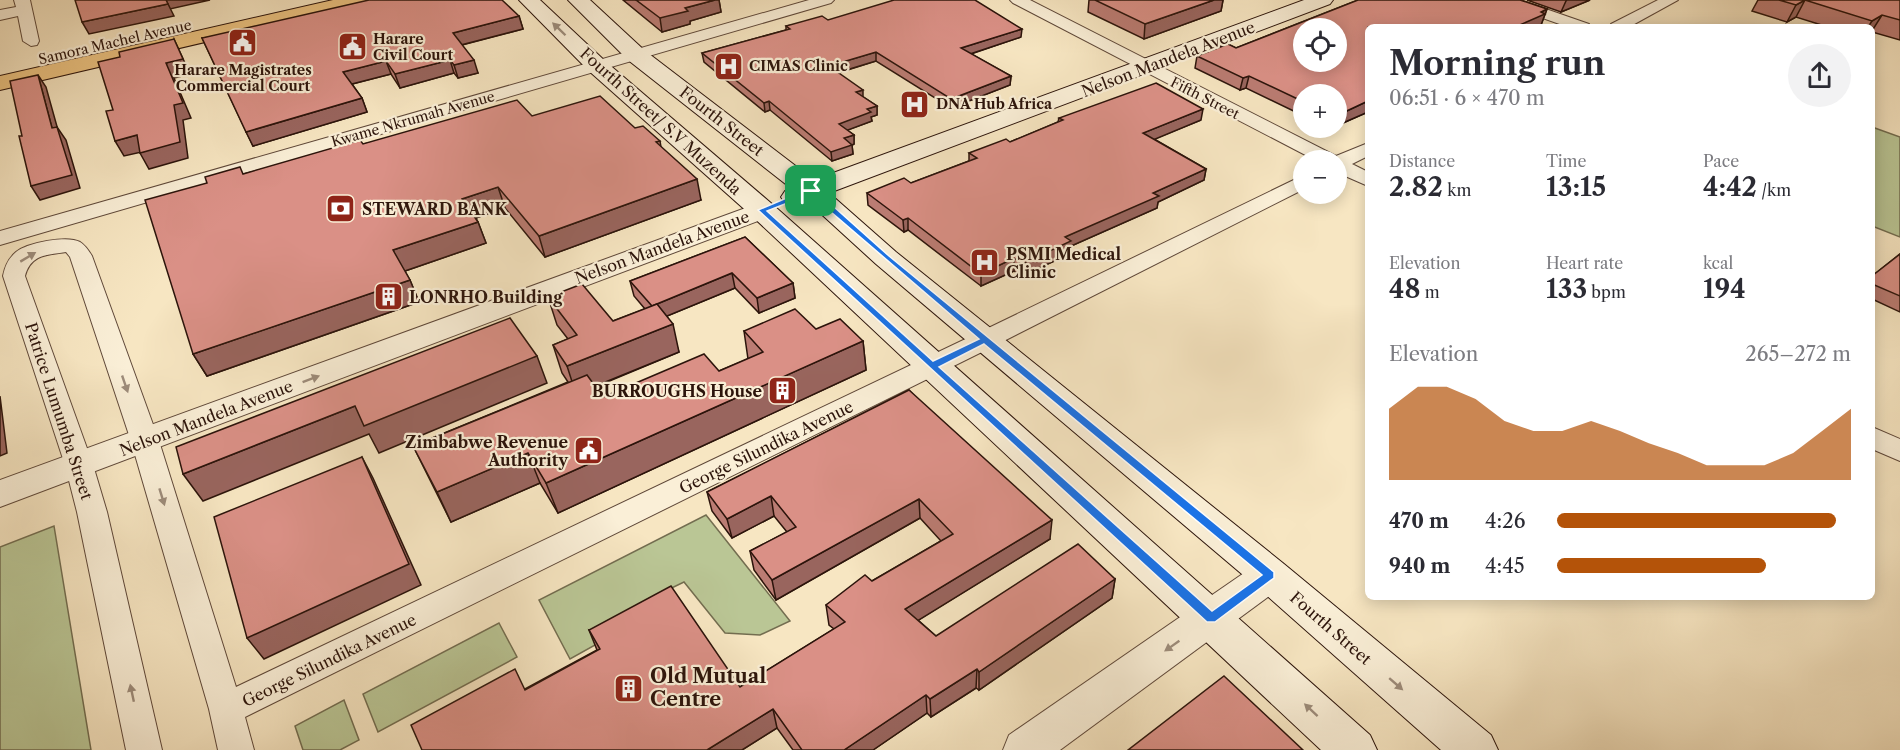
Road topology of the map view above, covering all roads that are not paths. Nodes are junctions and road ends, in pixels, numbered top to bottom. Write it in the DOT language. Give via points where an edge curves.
graph roads {
  1 [pos="299,0"];
  2 [pos="359,0"];
  3 [pos="529,0"];
  4 [pos="578,0"];
  5 [pos="826,0"];
  6 [pos="1018,0"];
  7 [pos="1323,0"];
  8 [pos="1505,0"];
  9 [pos="1670,0"];
  10 [pos="23,5"];
  11 [pos="0,15"];
  12 [pos="1574,24"];
  13 [pos="1623,24"];
  14 [pos="31,41"];
  15 [pos="636,55"];
  16 [pos="597,66"];
  17 [pos="0,68"];
  18 [pos="1146,68"];
  19 [pos="0,83"];
  20 [pos="1309,150"];
  21 [pos="1365,150"];
  22 [pos="1347,159"];
  23 [pos="1347,170"];
  24 [pos="1365,178"];
  25 [pos="1293,186"];
  26 [pos="811,191"];
  27 [pos="762,210"];
  28 [pos="0,238"];
  29 [pos="985,340"];
  30 [pos="932,366"];
  31 [pos="1875,438"];
  32 [pos="145,441"];
  33 [pos="1900,451"];
  34 [pos="79,465"];
  35 [pos="0,494"];
  36 [pos="1270,575"];
  37 [pos="1211,618"];
  38 [pos="226,710"];
  39 [pos="144,750"];
  40 [pos="236,750"];
  41 [pos="1025,750"];
  42 [pos="1353,750"];
  43 [pos="1475,750"];
  1 -- 17 [label="highway, Samora Machel Avenue"];
  2 -- 19 [label="highway, Samora Machel Avenue"];
  16 -- 3 [label="main road, Fourth Street/ S.V Muzenda, one-way"];
  4 -- 15 [label="main road, Fourth Street"];
  5 -- 15 [label="street, Kwame Nkrumah Avenue"];
  6 -- 18 [label="street, Fifth Street"];
  7 -- 18 [label="main road, Nelson Mandela Avenue"];
  8 -- 12 [label="street"];
  9 -- 13 [label="street"];
  10 -- 11 [label="street"];
  10 -- 14 [label="street"];
  15 -- 16 [label="street, Kwame Nkrumah Avenue"];
  15 -- 26 [label="main road, Fourth Street"];
  16 -- 27 [label="main road, Fourth Street/ S.V Muzenda"];
  16 -- 28 [label="street, Kwame Nkrumah Avenue"];
  18 -- 20 [label="street, Fifth Street"];
  18 -- 26 [label="main road, Nelson Mandela Avenue"];
  21 -- 22 [label="street"];
  23 -- 24 [label="street"];
  25 -- 29 [label="street, George Silundika Avenue"];
  26 -- 27 [label="main road, Nelson Mandela Avenue"];
  26 -- 29 [label="main road, Fourth Street"];
  27 -- 30 [label="main road, Fourth Street/ S.V Muzenda"];
  32 -- 27 [label="street, Nelson Mandela Avenue, one-way"];
  29 -- 30 [label="street, George Silundika Avenue"];
  29 -- 36 [label="main road, Fourth Street"];
  30 -- 37 [label="main road, Fourth Street/ S.V Muzenda"];
  30 -- 38 [label="street, George Silundika Avenue"];
  31 -- 33 [label="street"];
  32 -- 34 [label="street, Nelson Mandela Avenue"];
  34 -- 32 [label="street, Patrice Lumumba Street, one-way" via="14,276 17,264 26,255 69,245 81,256"];
  32 -- 38 [label="street, Patrice Lumumba Street, one-way"];
  34 -- 35 [label="street, Nelson Mandela Avenue"];
  39 -- 34 [label="street, Patrice Lumumba Street, one-way"];
  36 -- 37 [label="street"];
  36 -- 43 [label="main road, Fourth Street, one-way"];
  37 -- 41 [label="street, one-way"];
  42 -- 37 [label="main road, Fourth Street/ S.V Muzenda, one-way"];
  38 -- 40 [label="street, Patrice Lumumba Street"];
}
